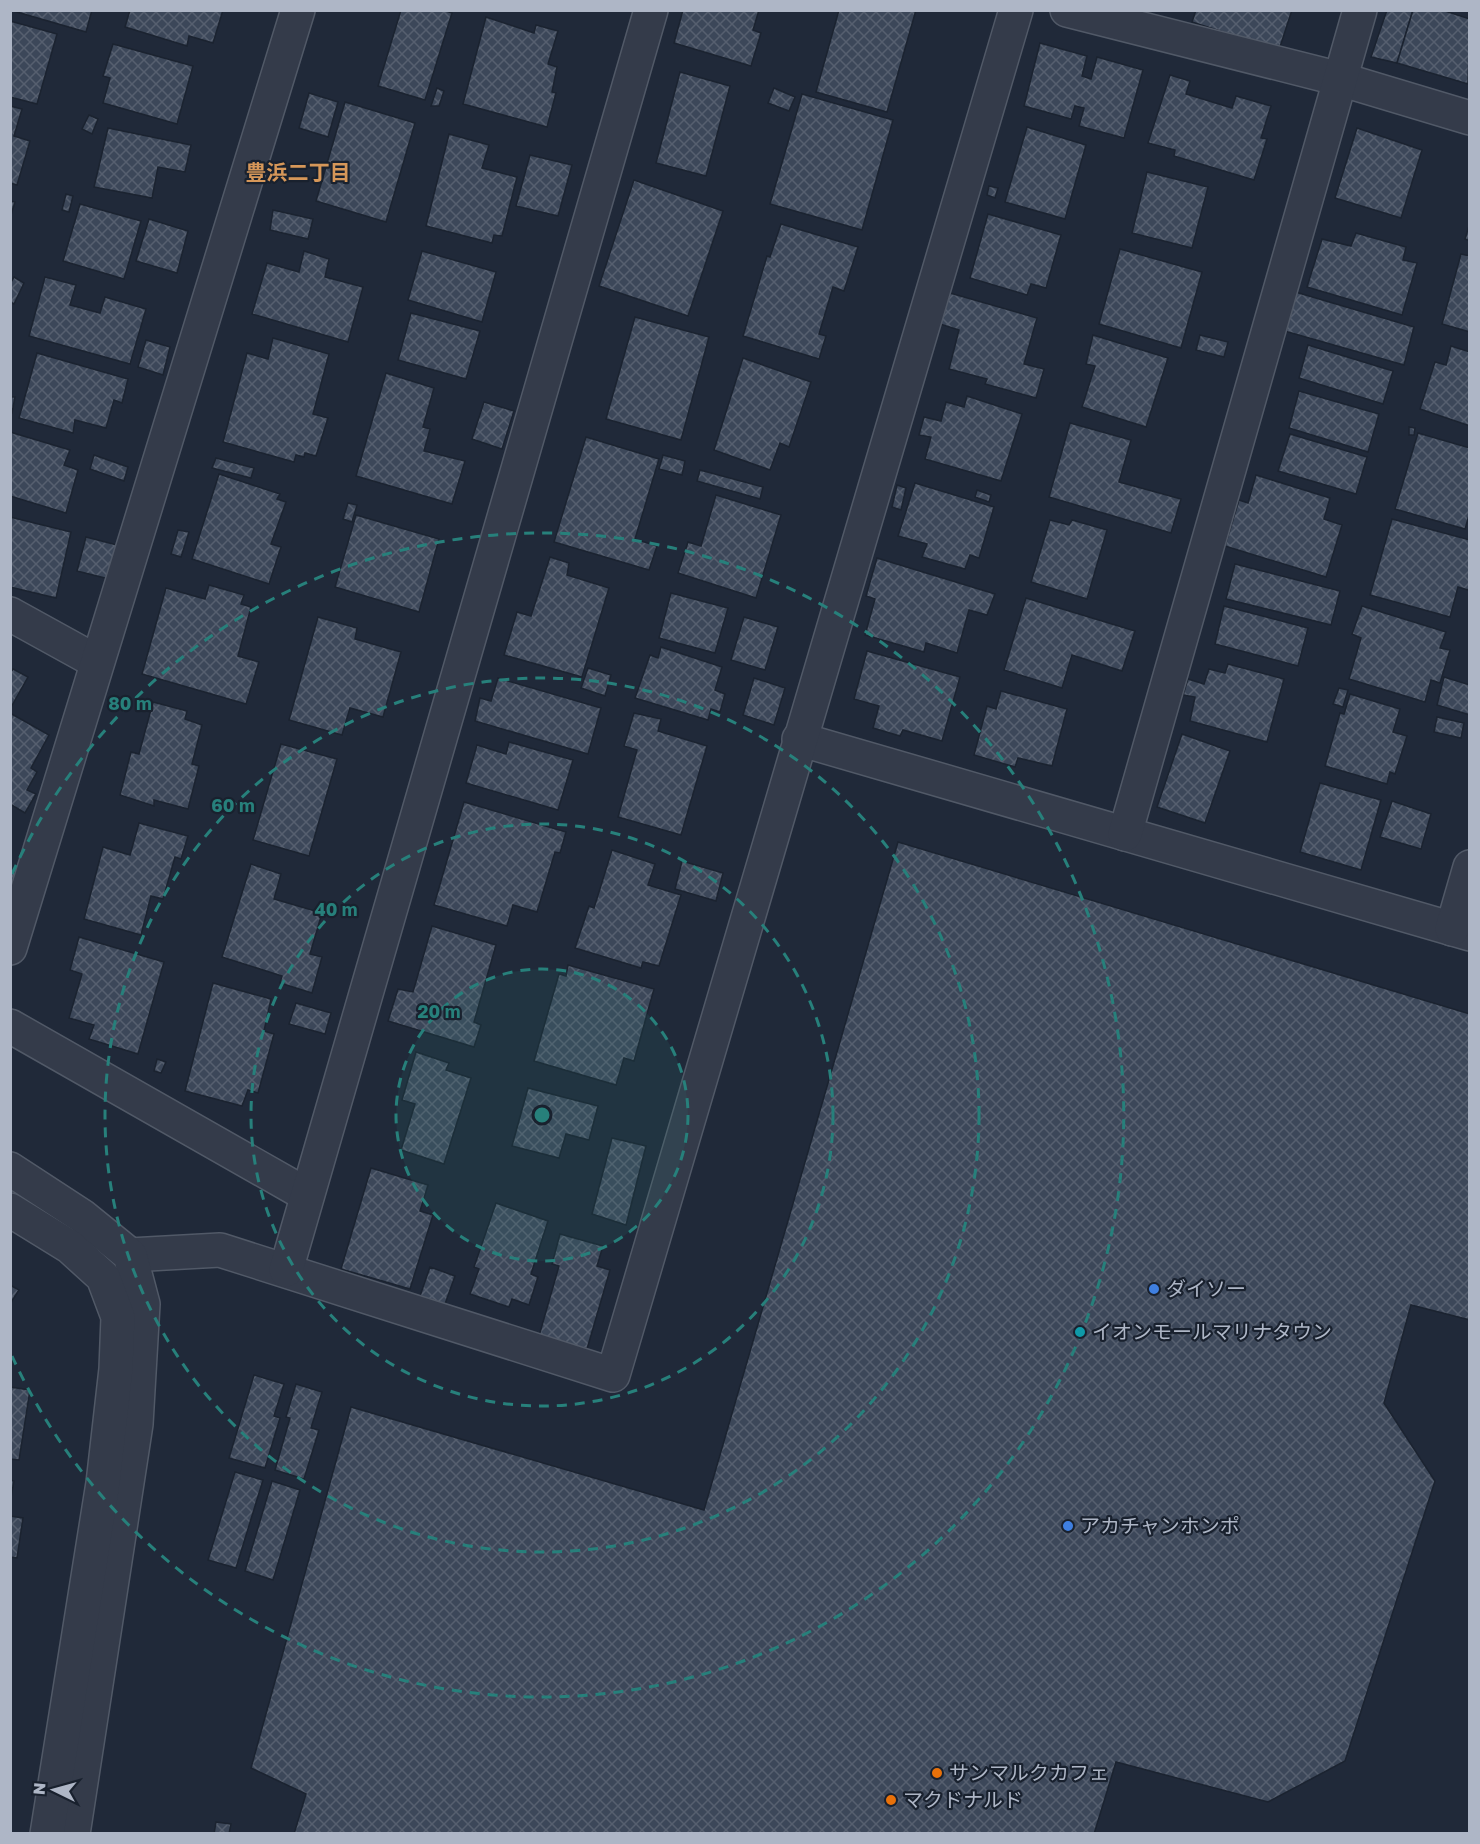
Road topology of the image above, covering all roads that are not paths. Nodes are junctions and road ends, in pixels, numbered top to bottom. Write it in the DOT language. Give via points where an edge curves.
graph roads {
  1 [pos="298,10"];
  2 [pos="651,10"];
  3 [pos="1016,10"];
  4 [pos="1067,10"];
  5 [pos="1360,10"];
  6 [pos="1340,79"];
  7 [pos="1470,118"];
  8 [pos="10,614"];
  9 [pos="97,662"];
  10 [pos="799,739"];
  11 [pos="1125,834"];
  12 [pos="1470,867"];
  13 [pos="1461,931"];
  14 [pos="10,948"];
  15 [pos="10,1026"];
  16 [pos="10,1169"];
  17 [pos="308,1196"];
  18 [pos="10,1210"];
  19 [pos="130,1255"];
  20 [pos="286,1270"];
  21 [pos="47,1833"];
  22 [pos="73,1833"];
  1 -- 9 [label="street"];
  2 -- 17 [label="street"];
  3 -- 10 [label="street"];
  4 -- 6 [label="street"];
  5 -- 6 [label="street"];
  6 -- 7 [label="street"];
  6 -- 11 [label="street"];
  8 -- 9 [label="street"];
  9 -- 14 [label="street"];
  10 -- 11 [label="street"];
  10 -- 20 [label="street" via="613,1375"];
  11 -- 13 [label="street"];
  12 -- 13 [label="street"];
  15 -- 17 [label="street"];
  16 -- 19 [label="street" via="82,1216"];
  17 -- 20 [label="street"];
  18 -- 21 [label="street" via="70,1246 103,1277 118,1317 117,1369 103,1484"];
  19 -- 20 [label="street" via="220,1250"];
  19 -- 22 [label="street" via="143,1305 136,1424"];
}
